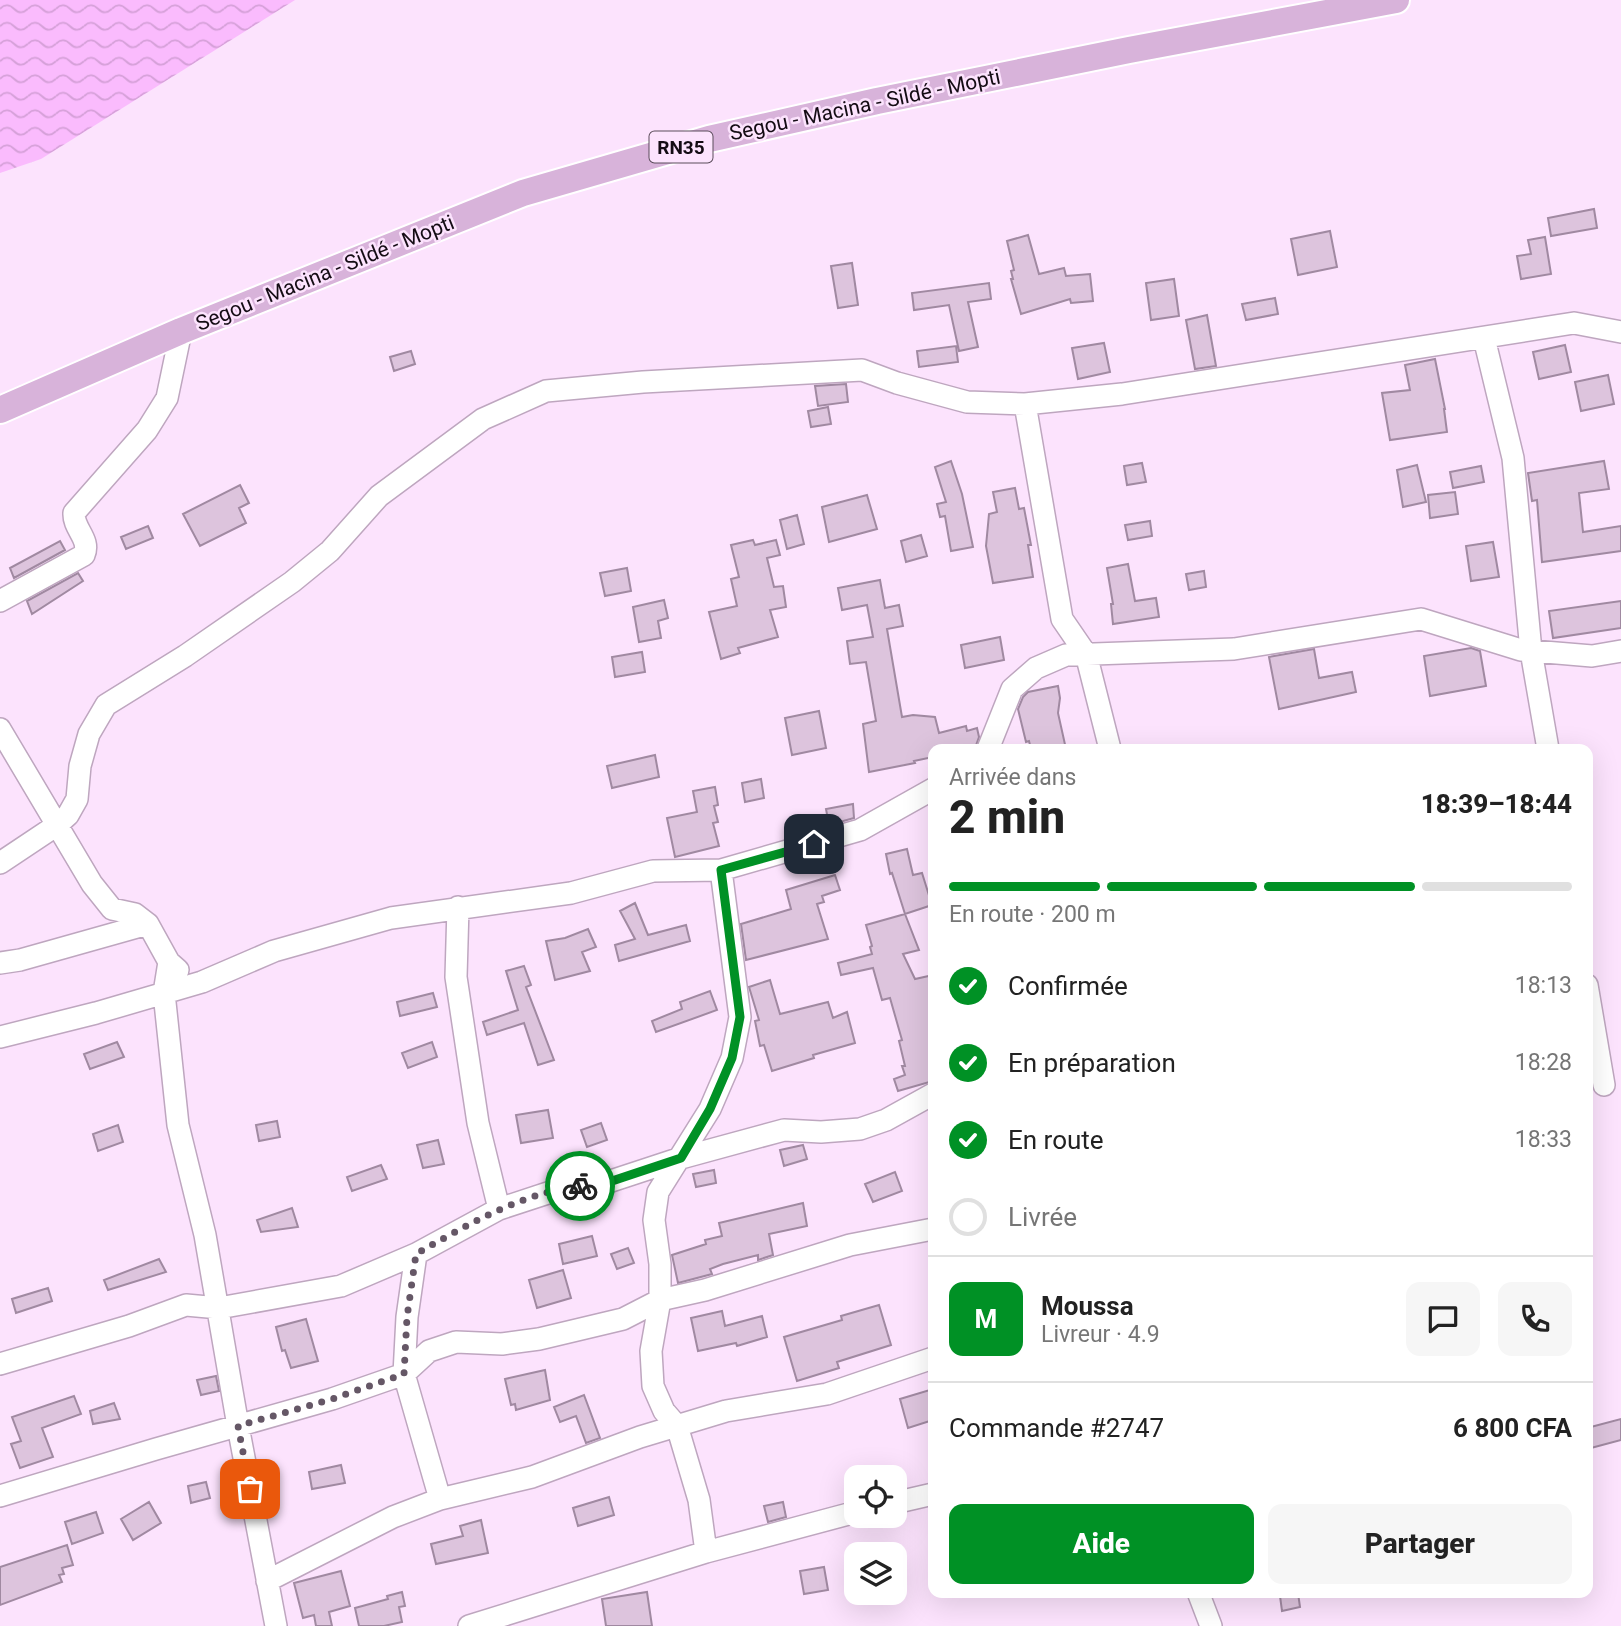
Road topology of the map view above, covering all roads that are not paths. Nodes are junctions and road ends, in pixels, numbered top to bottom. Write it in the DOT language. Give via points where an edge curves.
graph roads {
  1 [pos="1396,0"];
  2 [pos="181,331"];
  3 [pos="1621,332"];
  4 [pos="1484,338"];
  5 [pos="1025,404"];
  6 [pos="0,410"];
  7 [pos="0,601"];
  8 [pos="1531,651"];
  9 [pos="1621,651"];
  10 [pos="1086,654"];
  11 [pos="0,729"];
  12 [pos="990,744"];
  13 [pos="1109,744"];
  14 [pos="1547,744"];
  15 [pos="928,792"];
  16 [pos="57,825"];
  17 [pos="0,863"];
  18 [pos="721,870"];
  19 [pos="458,907"];
  20 [pos="148,924"];
  21 [pos="169,962"];
  22 [pos="0,963"];
  23 [pos="202,982"];
  24 [pos="164,993"];
  25 [pos="1593,1021"];
  26 [pos="0,1037"];
  27 [pos="1604,1086"];
  28 [pos="928,1097"];
  29 [pos="681,1158"];
  30 [pos="499,1209"];
  31 [pos="928,1230"];
  32 [pos="416,1254"];
  33 [pos="660,1300"];
  34 [pos="219,1308"];
  35 [pos="928,1360"];
  36 [pos="0,1364"];
  37 [pos="404,1374"];
  38 [pos="238,1426"];
  39 [pos="677,1426"];
  40 [pos="928,1495"];
  41 [pos="0,1496"];
  42 [pos="440,1499"];
  43 [pos="907,1500"];
  44 [pos="844,1515"];
  45 [pos="706,1552"];
  46 [pos="267,1581"];
  47 [pos="1200,1598"];
  48 [pos="276,1626"];
  49 [pos="469,1626"];
  50 [pos="1211,1626"];
  1 -- 2 [label="main road, Segou - Macina - Sildé - Mopti / RN35" via="1129,50 709,139 523,193"];
  2 -- 6 [label="main road, Segou - Macina - Sildé - Mopti / RN35"];
  2 -- 7 [label="street" via="167,398 147,430 74,513 86,542 84,555"];
  3 -- 4 [label="street" via="1574,323"];
  4 -- 5 [label="street" via="1122,394"];
  4 -- 8 [label="street" via="1513,458"];
  5 -- 10 [label="street" via="1062,619"];
  5 -- 16 [label="street" via="967,402 862,370 546,391 484,419 379,496 330,551 292,582 106,705 89,734 77,799"];
  8 -- 9 [label="street" via="1592,656"];
  8 -- 10 [label="street" via="1421,619 1234,649"];
  8 -- 14 [label="street"];
  10 -- 12 [label="street" via="1066,655 1036,668 1012,689"];
  10 -- 13 [label="street"];
  11 -- 16 [label="street"];
  15 -- 18 [label="street" via="860,830"];
  16 -- 17 [label="street"];
  16 -- 20 [label="street" via="112,909 135,914"];
  18 -- 19 [label="street" via="653,871 571,893"];
  18 -- 29 [label="street" via="740,1017 732,1058 710,1109"];
  19 -- 23 [label="street" via="391,918 274,951"];
  19 -- 30 [label="street" via="456,978 478,1123"];
  20 -- 21 [label="street"];
  20 -- 22 [label="street"];
  21 -- 23 [label="street"];
  21 -- 24 [label="street"];
  23 -- 24 [label="street"];
  24 -- 26 [label="street"];
  24 -- 34 [label="street" via="178,1125"];
  25 -- 27 [label="street"];
  28 -- 29 [label="street" via="860,1129 784,1130"];
  29 -- 30 [label="street" via="606,1183 563,1188"];
  29 -- 33 [label="street" via="658,1192 654,1220"];
  30 -- 32 [label="street"];
  31 -- 33 [label="street" via="850,1245"];
  32 -- 34 [label="street" via="341,1286"];
  32 -- 37 [label="street"];
  33 -- 37 [label="street" via="624,1319 539,1339 502,1344 456,1342 429,1351"];
  33 -- 39 [label="street" via="651,1351 653,1386"];
  34 -- 36 [label="street" via="186,1305"];
  34 -- 38 [label="street"];
  35 -- 39 [label="street" via="827,1394 726,1411"];
  37 -- 38 [label="street"];
  37 -- 42 [label="street"];
  38 -- 41 [label="street"];
  38 -- 46 [label="street"];
  39 -- 42 [label="street" via="532,1478"];
  39 -- 45 [label="street" via="699,1500"];
  40 -- 43 [label="street"];
  42 -- 46 [label="street" via="393,1517"];
  44 -- 45 [label="street"];
  45 -- 49 [label="street"];
  46 -- 48 [label="street"];
  47 -- 50 [label="street"];
}
